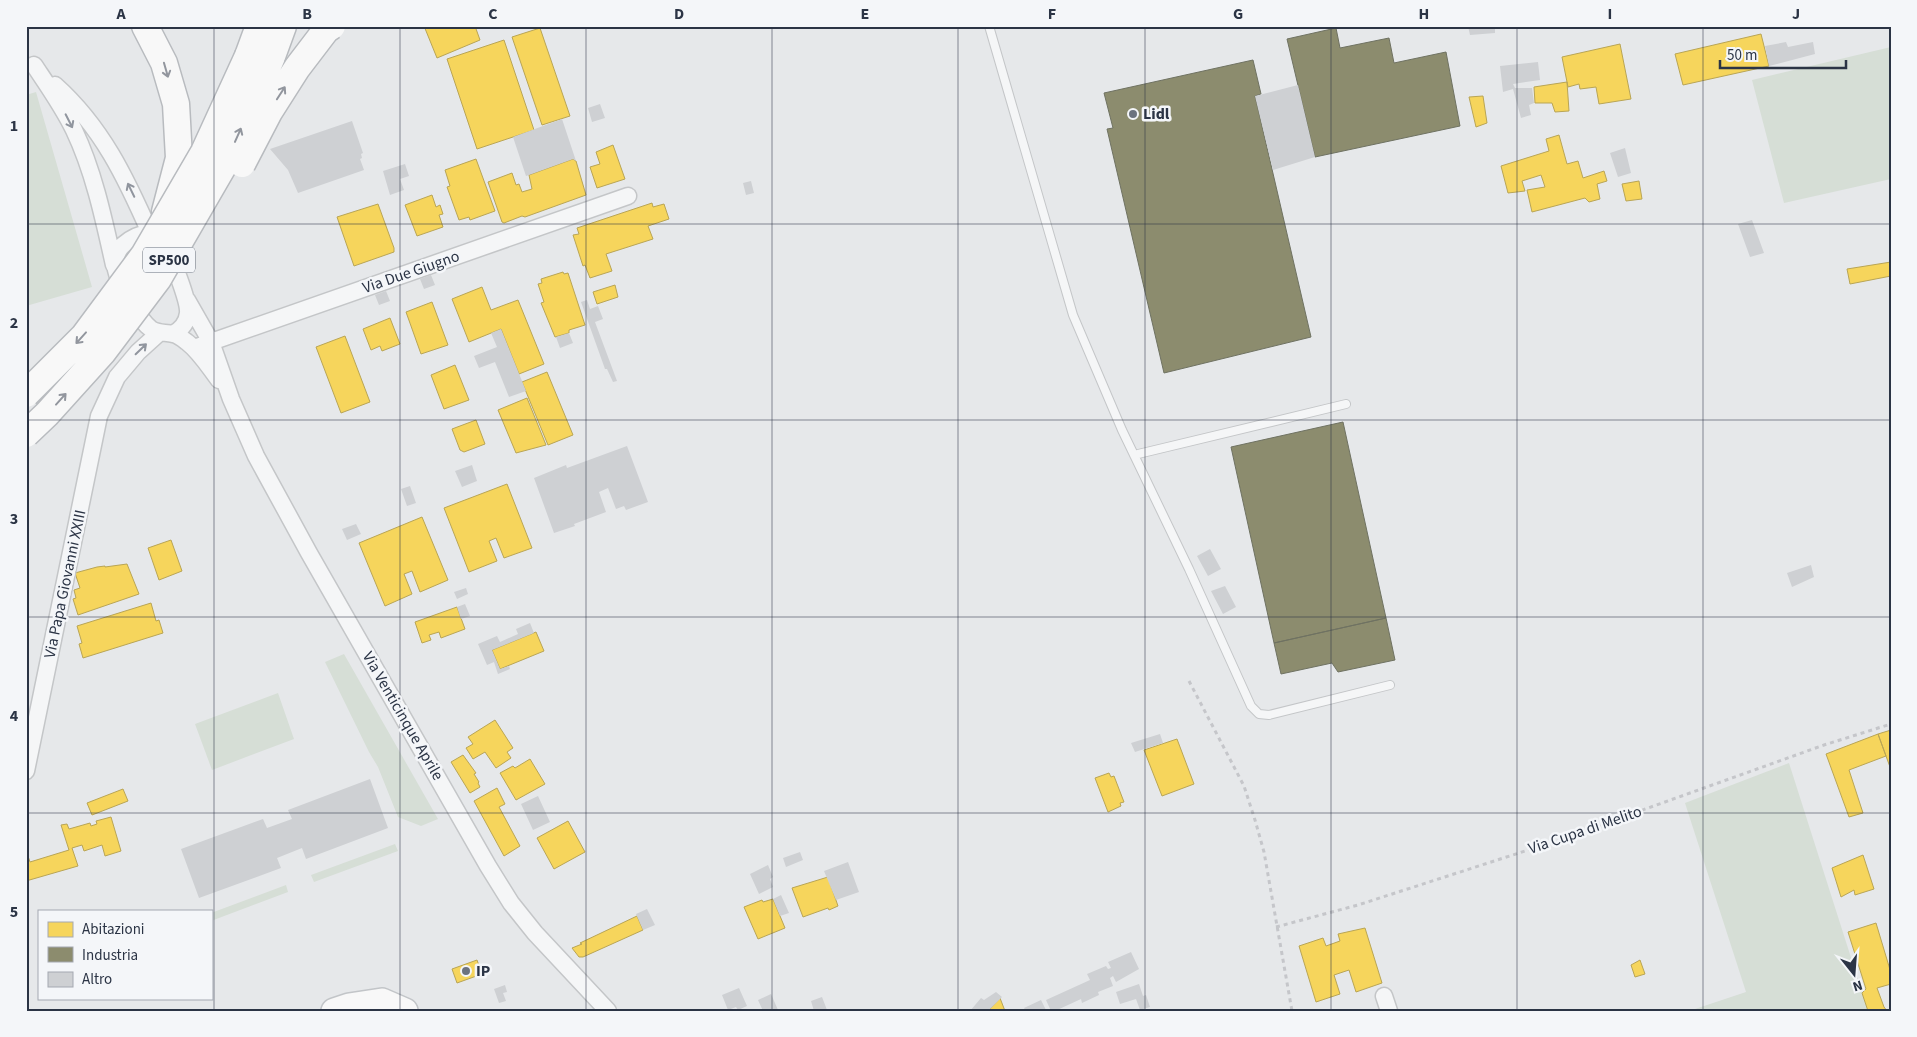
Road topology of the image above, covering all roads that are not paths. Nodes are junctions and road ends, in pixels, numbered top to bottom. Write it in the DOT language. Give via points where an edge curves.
graph roads {
  1 [pos="145,26"];
  2 [pos="259,26"];
  3 [pos="283,26"];
  4 [pos="332,26"];
  5 [pos="989,26"];
  6 [pos="30,61"];
  7 [pos="628,196"];
  8 [pos="156,230"];
  9 [pos="116,269"];
  10 [pos="158,279"];
  11 [pos="187,300"];
  12 [pos="166,333"];
  13 [pos="210,342"];
  14 [pos="194,348"];
  15 [pos="26,394"];
  16 [pos="106,397"];
  17 [pos="231,399"];
  18 [pos="1346,404"];
  19 [pos="26,434"];
  20 [pos="1134,455"];
  21 [pos="1390,685"];
  22 [pos="26,771"];
  23 [pos="334,1011"];
  24 [pos="405,1011"];
  25 [pos="608,1011"];
  1 -- 8 [label="highway, one-way, bridge" via="164,63 176,104 179,158"];
  2 -- 8 [label="highway, SP500, bridge" via="204,152"];
  10 -- 3 [label="highway, SP500, one-way, bridge" via="224,165"];
  10 -- 4 [label="highway, one-way, bridge" via="202,230 283,90"];
  5 -- 20 [label="lane" via="1073,315"];
  8 -- 6 [label="street, Via Papa Giovanni XXIII, one-way" via="88,118"];
  6 -- 9 [label="street, Via Papa Giovanni XXIII, one-way" via="64,111 82,149"];
  7 -- 13 [label="street, Via Due Giugno"];
  8 -- 9 [label="street" via="137,235 122,246 115,260"];
  8 -- 11 [label="street, Via Papa Giovanni XXIII"];
  8 -- 15 [label="highway, SP500, one-way, bridge" via="144,254 84,336"];
  9 -- 12 [label="street, Via Venticinque Aprile" via="138,314 147,325"];
  9 -- 16 [label="street, Via Papa Giovanni XXIII"];
  19 -- 10 [label="highway, SP500, one-way, bridge" via="104,352"];
  11 -- 12 [label="street, Via Papa Giovanni XXIII" via="184,326"];
  11 -- 13 [label="street, Via Venticinque Aprile"];
  12 -- 14 [label="street, Via Venticinque Aprile"];
  16 -- 12 [label="street, Via Papa Giovanni XXIII, one-way" via="117,377 138,352"];
  13 -- 14 [label="street, Via Due Giugno"];
  13 -- 17 [label="street, Via Venticinque Aprile"];
  14 -- 17 [label="street, Via Venticinque Aprile"];
  16 -- 22 [label="street, Via Papa Giovanni XXIII" via="99,416"];
  17 -- 25 [label="street, Via Venticinque Aprile" via="256,456 310,554 511,902 541,940"];
  18 -- 20 [label="lane"];
  20 -- 21 [label="lane" via="1254,710 1270,715"];
  23 -- 24 [label="main road" via="382,1001"];
}
